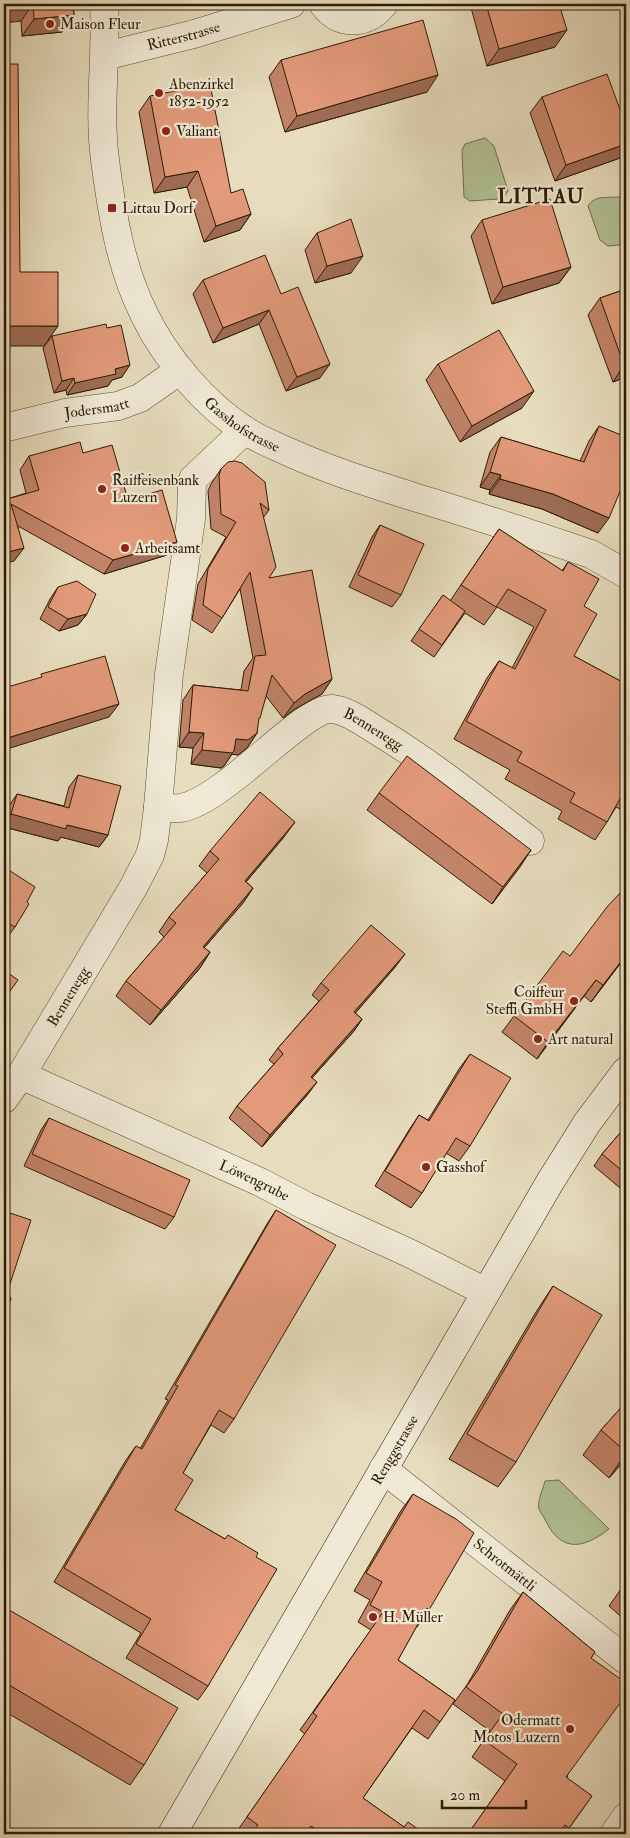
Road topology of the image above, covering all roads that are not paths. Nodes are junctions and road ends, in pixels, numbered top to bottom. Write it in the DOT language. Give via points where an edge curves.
graph roads {
  1 [pos="104,4"];
  2 [pos="290,4"];
  3 [pos="323,4"];
  4 [pos="384,4"];
  5 [pos="105,56"];
  6 [pos="180,370"];
  7 [pos="4,428"];
  8 [pos="245,430"];
  9 [pos="626,574"];
  10 [pos="158,807"];
  11 [pos="530,841"];
  12 [pos="626,1071"];
  13 [pos="20,1075"];
  14 [pos="4,1099"];
  15 [pos="486,1292"];
  16 [pos="383,1469"];
  17 [pos="626,1660"];
  18 [pos="626,1817"];
  19 [pos="172,1834"];
  20 [pos="614,1834"];
  1 -- 5 [label="street, Gasshofstrasse"];
  2 -- 5 [label="street, Ritterstrasse" via="194,34"];
  3 -- 4 [label="street" via="332,14 354,21 366,19"];
  5 -- 6 [label="street, Gasshofstrasse" via="104,157 117,234 126,269 145,316"];
  6 -- 7 [label="street, Jodersmatt" via="140,398 118,406 65,413"];
  6 -- 8 [label="street, Gasshofstrasse"];
  8 -- 9 [label="street, Gasshofstrasse" via="264,442 324,467 591,554"];
  8 -- 10 [label="street, Bennenegg" via="193,479 191,519 168,674"];
  10 -- 11 [label="street, Bennenegg" via="180,808 207,798 303,722 329,709 345,712 412,752"];
  10 -- 13 [label="street, Bennenegg" via="150,855"];
  12 -- 15 [label="street, Renggstrasse" via="557,1170"];
  13 -- 14 [label="street, Bennenegg"];
  13 -- 15 [label="street, Löwengrube" via="260,1182"];
  15 -- 16 [label="street, Renggstrasse"];
  16 -- 17 [label="street, Schrotmättli"];
  16 -- 19 [label="street, Renggstrasse"];
  18 -- 20 [label="street"];
}
